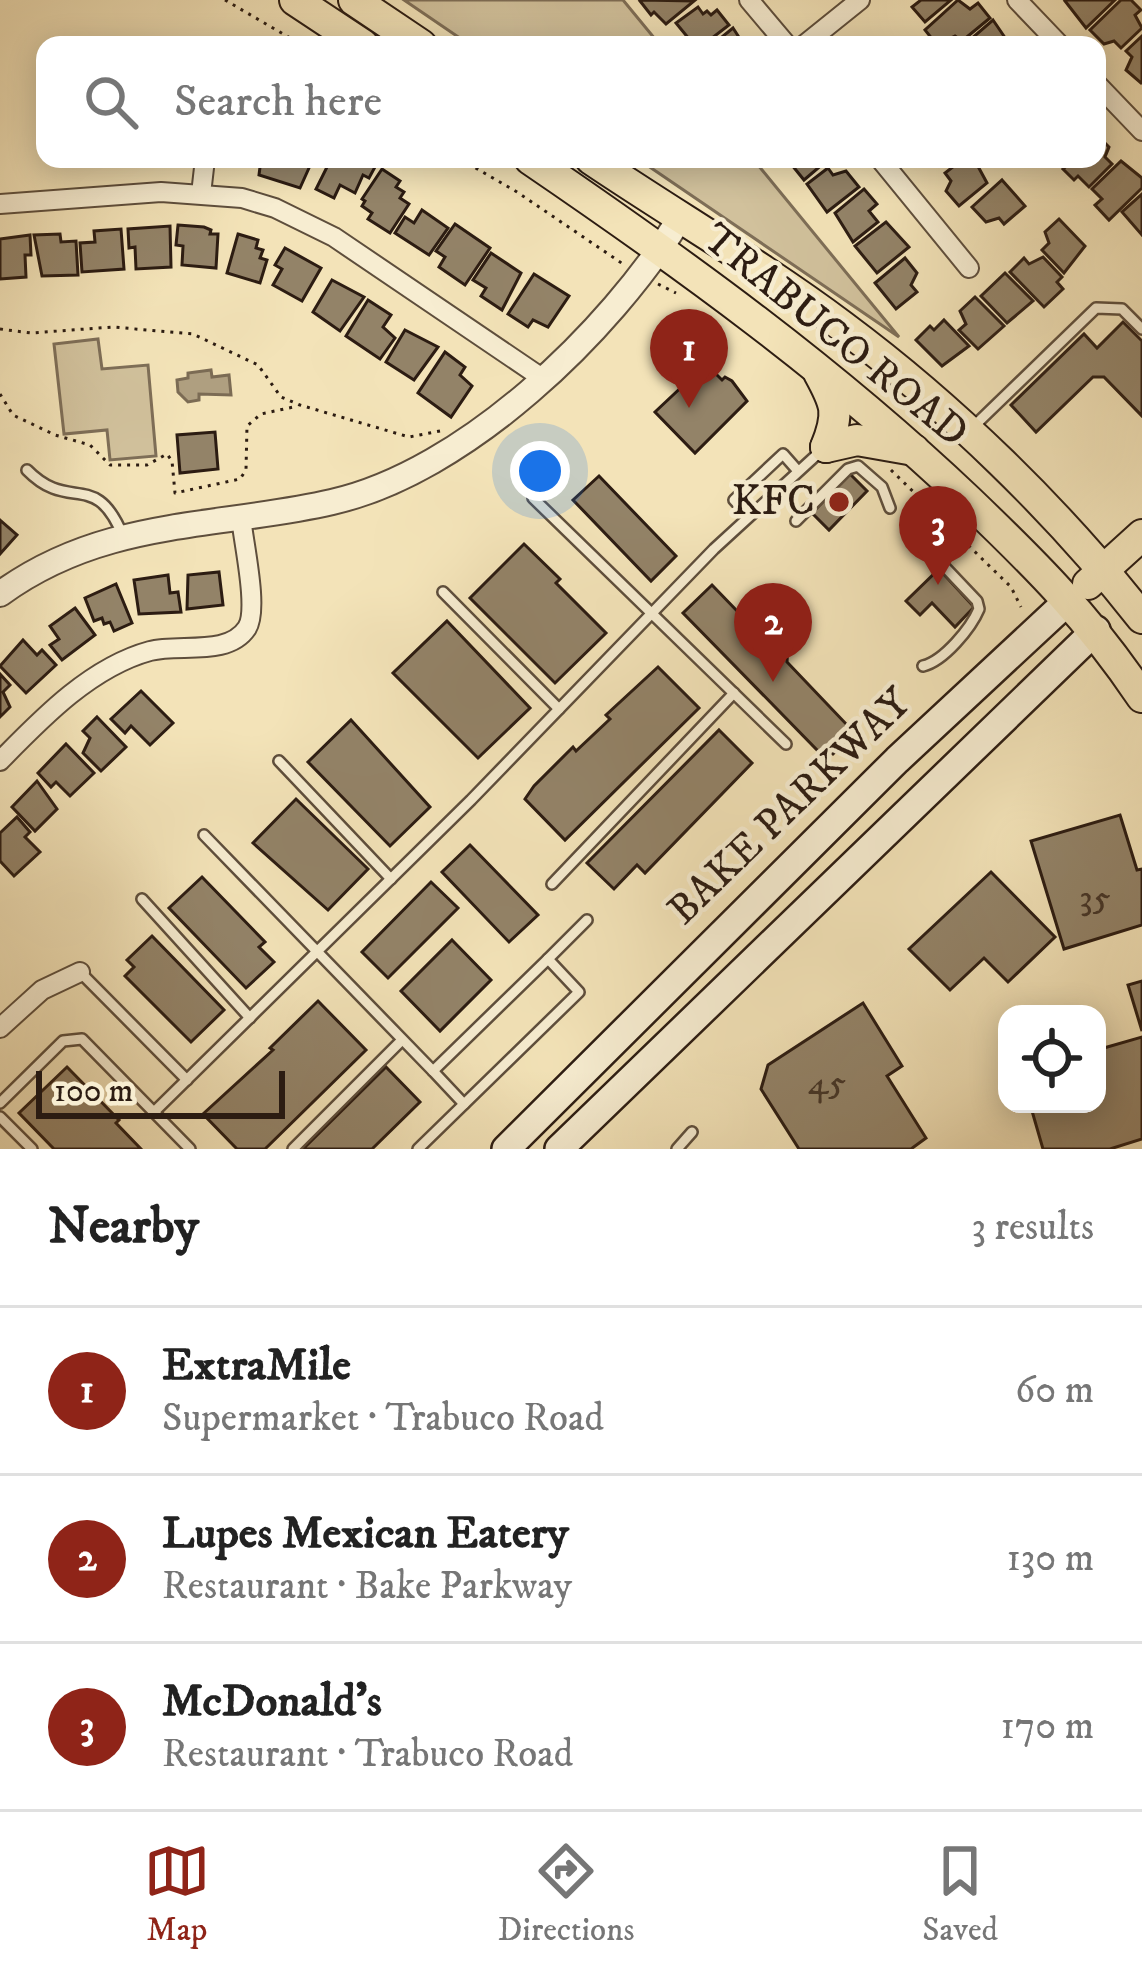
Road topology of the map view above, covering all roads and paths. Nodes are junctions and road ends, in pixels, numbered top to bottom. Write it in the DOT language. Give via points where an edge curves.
graph roads {
  1 [pos="225,0"];
  2 [pos="295,0"];
  3 [pos="354,0"];
  4 [pos="749,0"];
  5 [pos="860,0"];
  6 [pos="1017,0"];
  7 [pos="287,36"];
  8 [pos="349,36"];
  9 [pos="408,36"];
  10 [pos="779,36"];
  11 [pos="815,36"];
  12 [pos="1051,36"];
  13 [pos="1106,93"];
  14 [pos="1142,131"];
  15 [pos="204,168"];
  16 [pos="476,168"];
  17 [pos="543,168"];
  18 [pos="605,168"];
  19 [pos="887,168"];
  20 [pos="201,194"];
  21 [pos="0,204"];
  22 [pos="680,218"];
  23 [pos="661,248"];
  24 [pos="622,263"];
  25 [pos="969,268"];
  26 [pos="0,329"];
  27 [pos="1142,329"];
  28 [pos="814,363"];
  29 [pos="542,378"];
  30 [pos="0,394"];
  31 [pos="300,405"];
  32 [pos="451,425"];
  33 [pos="967,432"];
  34 [pos="826,447"];
  35 [pos="903,460"];
  36 [pos="27,470"];
  37 [pos="798,471"];
  38 [pos="533,498"];
  39 [pos="890,508"];
  40 [pos="749,516"];
  41 [pos="241,517"];
  42 [pos="796,521"];
  43 [pos="1142,535"];
  44 [pos="123,536"];
  45 [pos="922,543"];
  46 [pos="1102,572"];
  47 [pos="443,592"];
  48 [pos="0,594"];
  49 [pos="1070,599"];
  50 [pos="1138,603"];
  51 [pos="1021,607"];
  52 [pos="653,611"];
  53 [pos="1096,630"];
  54 [pos="923,666"];
  55 [pos="734,693"];
  56 [pos="1142,697"];
  57 [pos="559,709"];
  58 [pos="786,744"];
  59 [pos="0,761"];
  60 [pos="279,761"];
  61 [pos="204,836"];
  62 [pos="391,880"];
  63 [pos="552,884"];
  64 [pos="142,898"];
  65 [pos="587,920"];
  66 [pos="318,953"];
  67 [pos="548,959"];
  68 [pos="80,972"];
  69 [pos="250,1018"];
  70 [pos="0,1028"];
  71 [pos="402,1040"];
  72 [pos="433,1071"];
  73 [pos="187,1080"];
  74 [pos="0,1102"];
  75 [pos="464,1104"];
  76 [pos="154,1112"];
  77 [pos="0,1118"];
  78 [pos="692,1132"];
  79 [pos="32,1149"];
  80 [pos="190,1149"];
  81 [pos="293,1149"];
  82 [pos="418,1149"];
  83 [pos="506,1149"];
  84 [pos="559,1149"];
  85 [pos="677,1149"];
  1 -- 7 [label="path"];
  2 -- 8 [label="main road"];
  3 -- 9 [label="main road"];
  4 -- 10 [label="street"];
  5 -- 11 [label="street"];
  6 -- 12 [label="street"];
  13 -- 14 [label="street"];
  15 -- 20 [label="street"];
  16 -- 24 [label="path"];
  17 -- 23 [label="main road, TRABUCO ROAD"];
  18 -- 22 [label="main road, TRABUCO ROAD"];
  19 -- 25 [label="street"];
  20 -- 21 [label="street"];
  20 -- 29 [label="street" via="242,198 307,222"];
  22 -- 23 [label="street"];
  22 -- 33 [label="main road, TRABUCO ROAD" via="841,325"];
  23 -- 28 [label="main road, TRABUCO ROAD"];
  23 -- 29 [label="street"];
  26 -- 31 [label="path" via="193,334 258,365 281,397"];
  27 -- 33 [label="lane" via="1122,309 1096,308"];
  28 -- 34 [label="main road" via="836,403"];
  28 -- 35 [label="main road, TRABUCO ROAD"];
  29 -- 41 [label="street" via="481,431 416,472 336,502"];
  30 -- 31 [label="path" via="13,415 90,445 110,465 147,465 167,454 175,493 240,479 247,426"];
  31 -- 32 [label="path" via="409,437"];
  33 -- 46 [label="main road, TRABUCO ROAD"];
  34 -- 35 [label="main road" via="857,440"];
  34 -- 37 [label="lane"];
  35 -- 49 [label="main road, TRABUCO ROAD"];
  35 -- 51 [label="path"];
  36 -- 44 [label="lane" via="43,487 104,502"];
  37 -- 40 [label="lane"];
  37 -- 40 [label="lane" via="783,454 734,500"];
  38 -- 52 [label="lane"];
  39 -- 42 [label="lane" via="882,487 858,466"];
  40 -- 52 [label="lane"];
  41 -- 44 [label="street"];
  41 -- 59 [label="street" via="253,616 244,633 225,644 151,650 104,670"];
  43 -- 46 [label="main road, BAKE PARKWAY"];
  44 -- 48 [label="street" via="76,551"];
  45 -- 54 [label="lane" via="979,609 950,652"];
  46 -- 49 [label="main road, BAKE PARKWAY"];
  46 -- 50 [label="main road, TRABUCO ROAD"];
  47 -- 57 [label="lane"];
  49 -- 53 [label="main road, TRABUCO ROAD"];
  49 -- 83 [label="main road, BAKE PARKWAY"];
  50 -- 53 [label="main road, BAKE PARKWAY"];
  52 -- 55 [label="lane"];
  52 -- 57 [label="lane"];
  53 -- 56 [label="main road, TRABUCO ROAD"];
  53 -- 84 [label="main road, BAKE PARKWAY"];
  55 -- 58 [label="lane"];
  55 -- 63 [label="lane"];
  57 -- 62 [label="lane"];
  60 -- 62 [label="lane"];
  61 -- 66 [label="lane"];
  62 -- 66 [label="lane"];
  64 -- 69 [label="lane"];
  65 -- 67 [label="lane"];
  66 -- 69 [label="lane"];
  66 -- 71 [label="lane"];
  67 -- 72 [label="lane"];
  67 -- 75 [label="lane" via="579,992"];
  68 -- 70 [label="street" via="42,990"];
  68 -- 73 [label="lane"];
  69 -- 73 [label="lane"];
  71 -- 72 [label="lane"];
  71 -- 81 [label="lane"];
  72 -- 75 [label="lane"];
  73 -- 76 [label="lane"];
  74 -- 76 [label="lane" via="72,1037"];
  75 -- 82 [label="lane"];
  76 -- 80 [label="lane"];
  77 -- 79 [label="lane"];
  78 -- 85 [label="lane"];
}
